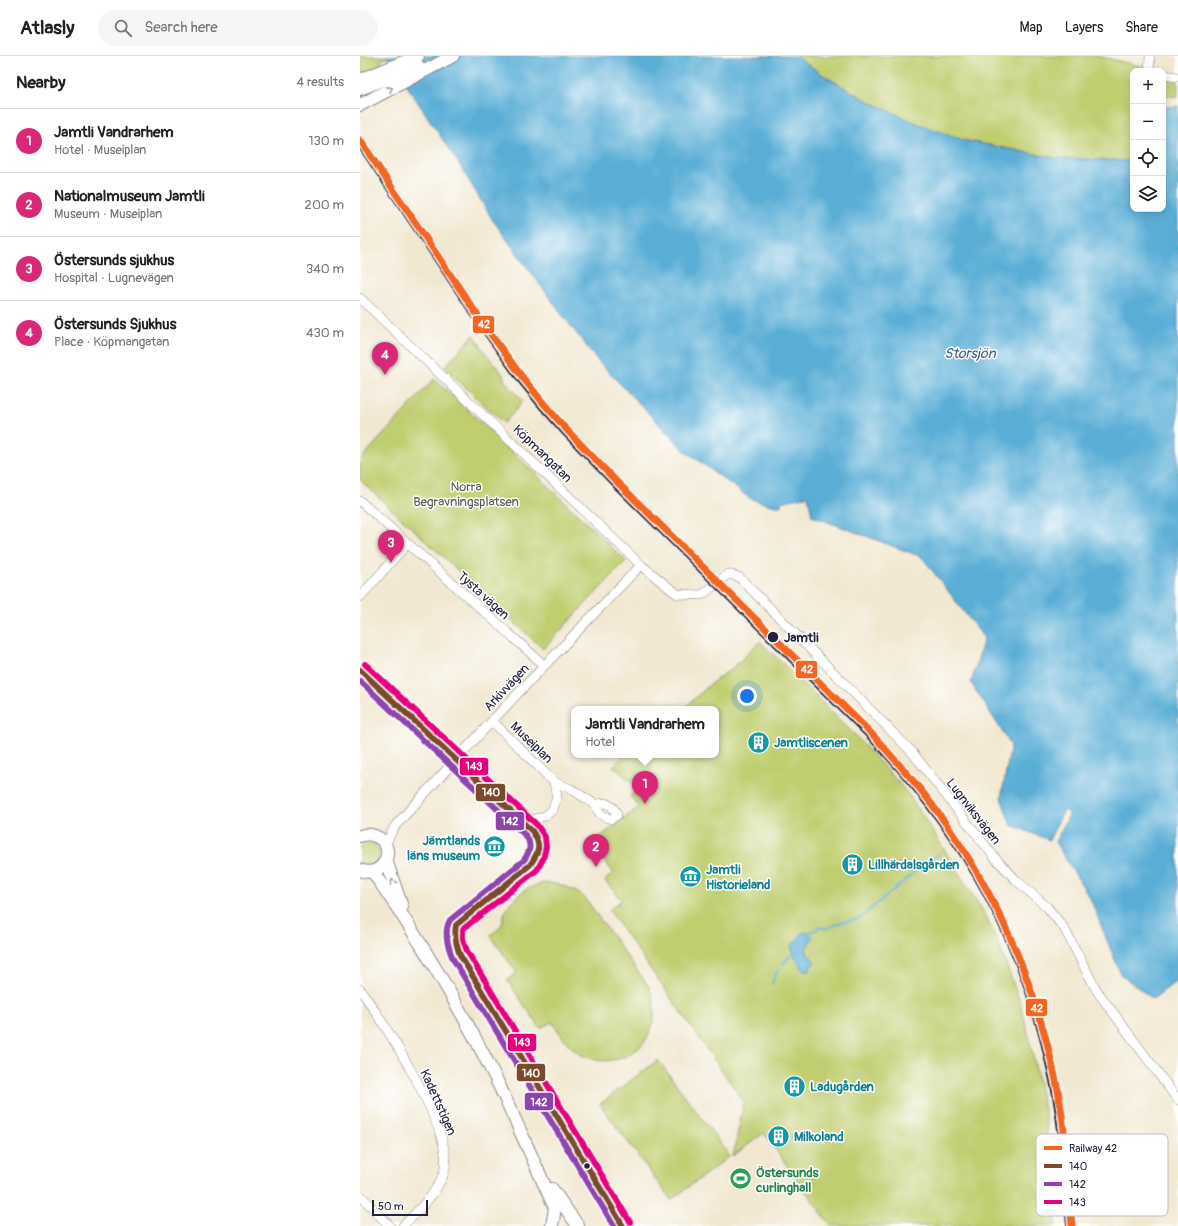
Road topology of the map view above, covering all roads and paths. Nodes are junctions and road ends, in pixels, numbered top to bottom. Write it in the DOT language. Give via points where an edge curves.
graph roads {
  1 [pos="418,56"];
  2 [pos="445,56"];
  3 [pos="453,56"];
  4 [pos="1150,56"];
  5 [pos="1149,68"];
  6 [pos="360,71"];
  7 [pos="1166,75"];
  8 [pos="1178,76"];
  9 [pos="360,80"];
  10 [pos="360,89"];
  11 [pos="360,105"];
  12 [pos="360,298"];
  13 [pos="360,501"];
  14 [pos="407,544"];
  15 [pos="641,565"];
  16 [pos="718,582"];
  17 [pos="360,597"];
  18 [pos="544,665"];
  19 [pos="360,670"];
  20 [pos="492,721"];
  21 [pos="456,759"];
  22 [pos="554,782"];
  23 [pos="596,805"];
  24 [pos="525,825"];
  25 [pos="361,835"];
  26 [pos="382,841"];
  27 [pos="386,860"];
  28 [pos="360,870"];
  29 [pos="373,872"];
  30 [pos="411,930"];
  31 [pos="360,989"];
  32 [pos="1178,1100"];
  33 [pos="534,1162"];
  34 [pos="360,1195"];
  35 [pos="390,1226"];
  36 [pos="403,1226"];
  37 [pos="552,1226"];
  38 [pos="578,1226"];
  39 [pos="623,1226"];
  1 -- 6 [label="main road"];
  1 -- 9 [label="main road"];
  2 -- 10 [label="main road"];
  11 -- 3 [label="main road, one-way"];
  4 -- 5 [label="street"];
  7 -- 8 [label="street"];
  12 -- 15 [label="street, Köpmangatan"];
  13 -- 14 [label="street, Tysta vägen"];
  14 -- 17 [label="street"];
  14 -- 18 [label="street, Tysta vägen"];
  15 -- 16 [label="street, Köpmangatan" via="677,594 701,594"];
  15 -- 18 [label="street, Arkivvägen"];
  16 -- 32 [label="street, Lugnviksvägen" via="728,574 739,577 912,752 995,858 1047,907 1064,928 1097,991"];
  18 -- 20 [label="street, Arkivvägen"];
  19 -- 21 [label="street"];
  20 -- 21 [label="street, Arkivvägen"];
  20 -- 22 [label="street, Museiplan"];
  21 -- 24 [label="street"];
  21 -- 26 [label="street, Arkivvägen"];
  22 -- 23 [label="street, Museiplan" via="571,789"];
  22 -- 24 [label="street, Museiplan" via="557,797 552,809 545,816 529,821"];
  24 -- 39 [label="street" via="537,838 537,856 530,865 456,925 453,934 455,944"];
  25 -- 26 [label="main road" via="374,835"];
  26 -- 27 [label="main road" via="387,853"];
  27 -- 29 [label="main road" via="381,868"];
  30 -- 27 [label="main road, one-way"];
  28 -- 29 [label="main road"];
  29 -- 30 [label="main road"];
  30 -- 33 [label="main road" via="450,994 492,1072"];
  31 -- 36 [label="street, Kadettstigen" via="381,1018 418,1083 439,1129 445,1152 445,1168 439,1182 429,1199"];
  33 -- 37 [label="main road" via="555,1208"];
  33 -- 38 [label="main road"];
  34 -- 35 [label="street"];
}
